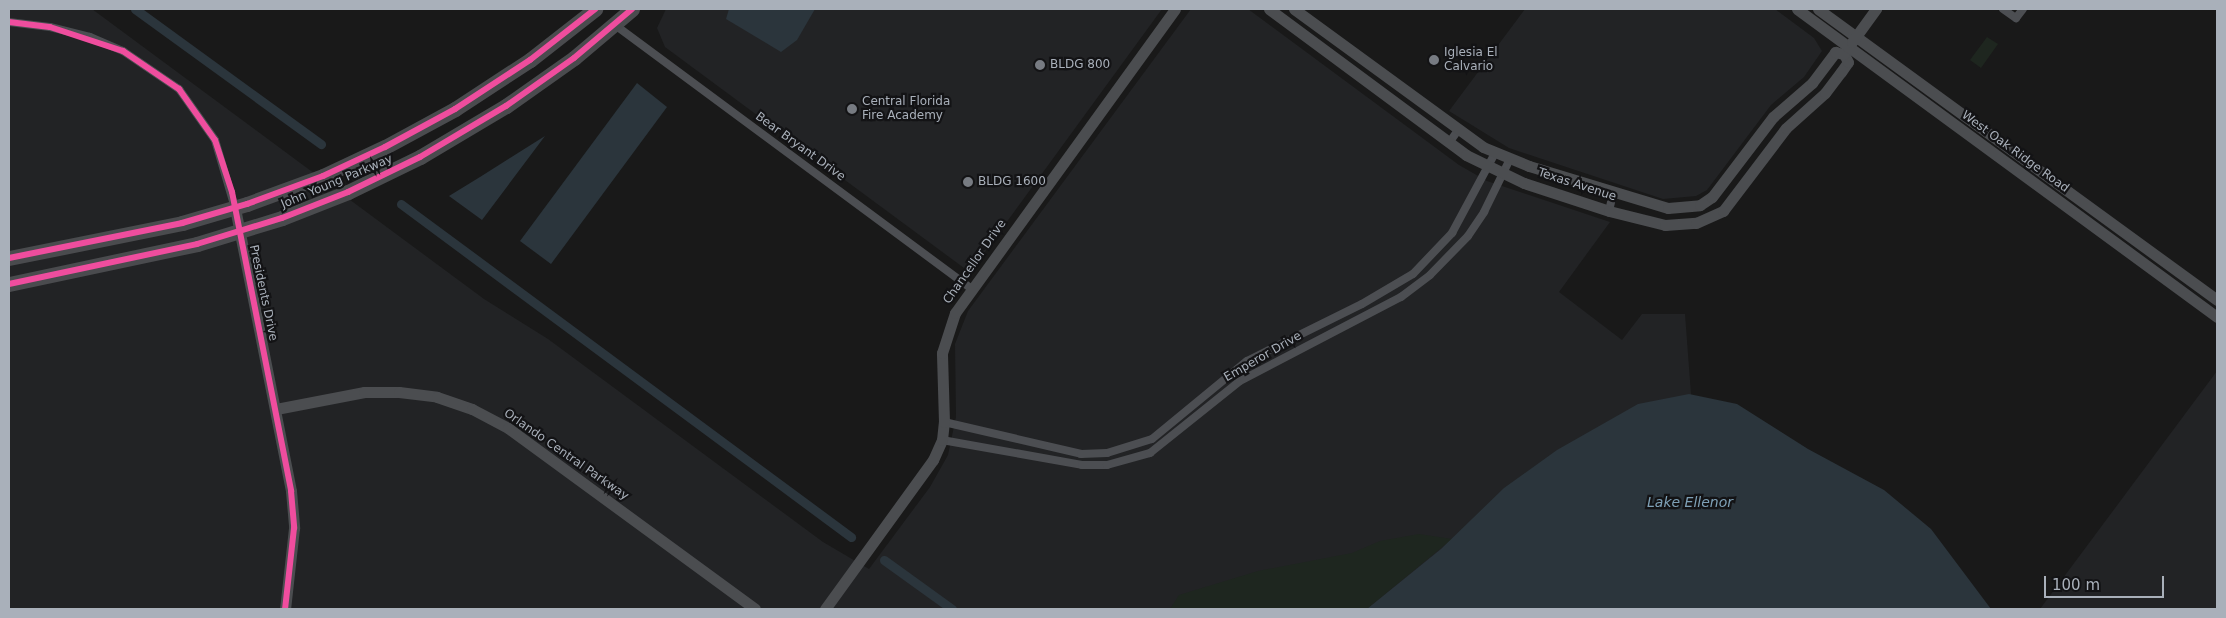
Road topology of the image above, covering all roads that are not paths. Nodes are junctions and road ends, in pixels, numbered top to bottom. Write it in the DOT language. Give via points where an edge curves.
graph roads {
  1 [pos="594,9"];
  2 [pos="617,9"];
  3 [pos="632,9"];
  4 [pos="1175,9"];
  5 [pos="1183,9"];
  6 [pos="1269,9"];
  7 [pos="1294,9"];
  8 [pos="1797,9"];
  9 [pos="1818,9"];
  10 [pos="1876,9"];
  11 [pos="2003,9"];
  12 [pos="2023,9"];
  13 [pos="9,22"];
  14 [pos="615,25"];
  15 [pos="1856,37"];
  16 [pos="1846,51"];
  17 [pos="1145,54"];
  18 [pos="574,58"];
  19 [pos="1812,83"];
  20 [pos="1824,93"];
  21 [pos="1950,121"];
  22 [pos="1765,127"];
  23 [pos="1458,130"];
  24 [pos="1778,137"];
  25 [pos="1448,143"];
  26 [pos="2005,145"];
  27 [pos="1495,153"];
  28 [pos="1510,159"];
  29 [pos="1489,167"];
  30 [pos="1504,174"];
  31 [pos="1723,186"];
  32 [pos="1613,193"];
  33 [pos="1736,196"];
  34 [pos="235,208"];
  35 [pos="1668,208"];
  36 [pos="1609,211"];
  37 [pos="1665,225"];
  38 [pos="239,232"];
  39 [pos="2104,234"];
  40 [pos="2144,246"];
  41 [pos="9,258"];
  42 [pos="9,284"];
  43 [pos="971,288"];
  44 [pos="2217,300"];
  45 [pos="2217,317"];
  46 [pos="276,409"];
  47 [pos="944,422"];
  48 [pos="942,440"];
  49 [pos="285,609"];
  50 [pos="755,609"];
  51 [pos="825,609"];
  1 -- 18 [label="highway" via="588,34"];
  1 -- 34 [label="highway, John Young Parkway" via="506,77 432,122 323,176"];
  2 -- 14 [label="highway"];
  3 -- 14 [label="highway, John Young Parkway"];
  4 -- 17 [label="street, Chancellor Drive"];
  5 -- 17 [label="street, Chancellor Drive"];
  6 -- 25 [label="street, Texas Avenue"];
  7 -- 23 [label="street, Texas Avenue"];
  8 -- 16 [label="street, West Oak Ridge Road"];
  9 -- 15 [label="street, West Oak Ridge Road"];
  10 -- 15 [label="street, Texas Avenue"];
  11 -- 12 [label="street" via="2016,18"];
  13 -- 34 [label="street, Presidents Drive" via="50,27 90,37 123,51 179,89 215,140"];
  14 -- 18 [label="highway, John Young Parkway"];
  14 -- 43 [label="street, Bear Bryant Drive"];
  15 -- 16 [label="street, Texas Avenue"];
  15 -- 26 [label="street, West Oak Ridge Road"];
  16 -- 19 [label="street, Texas Avenue" via="1835,52"];
  16 -- 20 [label="street, Texas Avenue" via="1848,62"];
  16 -- 21 [label="street, West Oak Ridge Road"];
  17 -- 43 [label="street, Chancellor Drive"];
  18 -- 38 [label="highway, John Young Parkway" via="479,124 411,162 315,206"];
  19 -- 20 [label="street"];
  19 -- 22 [label="street, Texas Avenue" via="1787,102"];
  20 -- 24 [label="street, Texas Avenue"];
  21 -- 26 [label="street" via="1961,122 1997,148"];
  21 -- 39 [label="street, West Oak Ridge Road"];
  22 -- 24 [label="street"];
  22 -- 31 [label="street, Texas Avenue"];
  23 -- 25 [label="street"];
  23 -- 27 [label="street, Texas Avenue"];
  24 -- 33 [label="street, Texas Avenue"];
  25 -- 29 [label="street, Texas Avenue"];
  26 -- 40 [label="street, West Oak Ridge Road"];
  27 -- 28 [label="street, Texas Avenue"];
  27 -- 29 [label="street, Emperor Drive"];
  28 -- 30 [label="street, Emperor Drive"];
  28 -- 32 [label="street, Texas Avenue"];
  29 -- 30 [label="street, Texas Avenue"];
  29 -- 47 [label="street, Emperor Drive" via="1452,233 1412,274 1362,304 1247,361 1152,438 1107,453 1081,454"];
  30 -- 36 [label="street, Texas Avenue"];
  30 -- 48 [label="street, Emperor Drive" via="1468,236 1432,274 1401,297 1240,381 1150,453 1107,465 1082,465"];
  31 -- 33 [label="street"];
  31 -- 35 [label="street, Texas Avenue" via="1700,205"];
  32 -- 35 [label="street, Texas Avenue"];
  32 -- 36 [label="street"];
  33 -- 37 [label="street, Texas Avenue" via="1723,211 1711,218 1684,225"];
  34 -- 38 [label="street, Presidents Drive"];
  34 -- 41 [label="highway, John Young Parkway" via="143,232"];
  35 -- 37 [label="street"];
  36 -- 37 [label="street, Texas Avenue"];
  38 -- 42 [label="highway, John Young Parkway" via="155,255"];
  38 -- 46 [label="street, Presidents Drive"];
  39 -- 40 [label="street" via="2116,236 2138,251"];
  39 -- 45 [label="street, West Oak Ridge Road"];
  40 -- 44 [label="street, West Oak Ridge Road"];
  43 -- 47 [label="street, Chancellor Drive" via="955,313 942,353"];
  46 -- 49 [label="street, Presidents Drive" via="291,491 294,528"];
  46 -- 50 [label="street, Orlando Central Parkway" via="364,392 437,397 472,409 508,428"];
  47 -- 48 [label="street, Chancellor Drive"];
  48 -- 51 [label="street, Chancellor Drive" via="920,481"];
}
